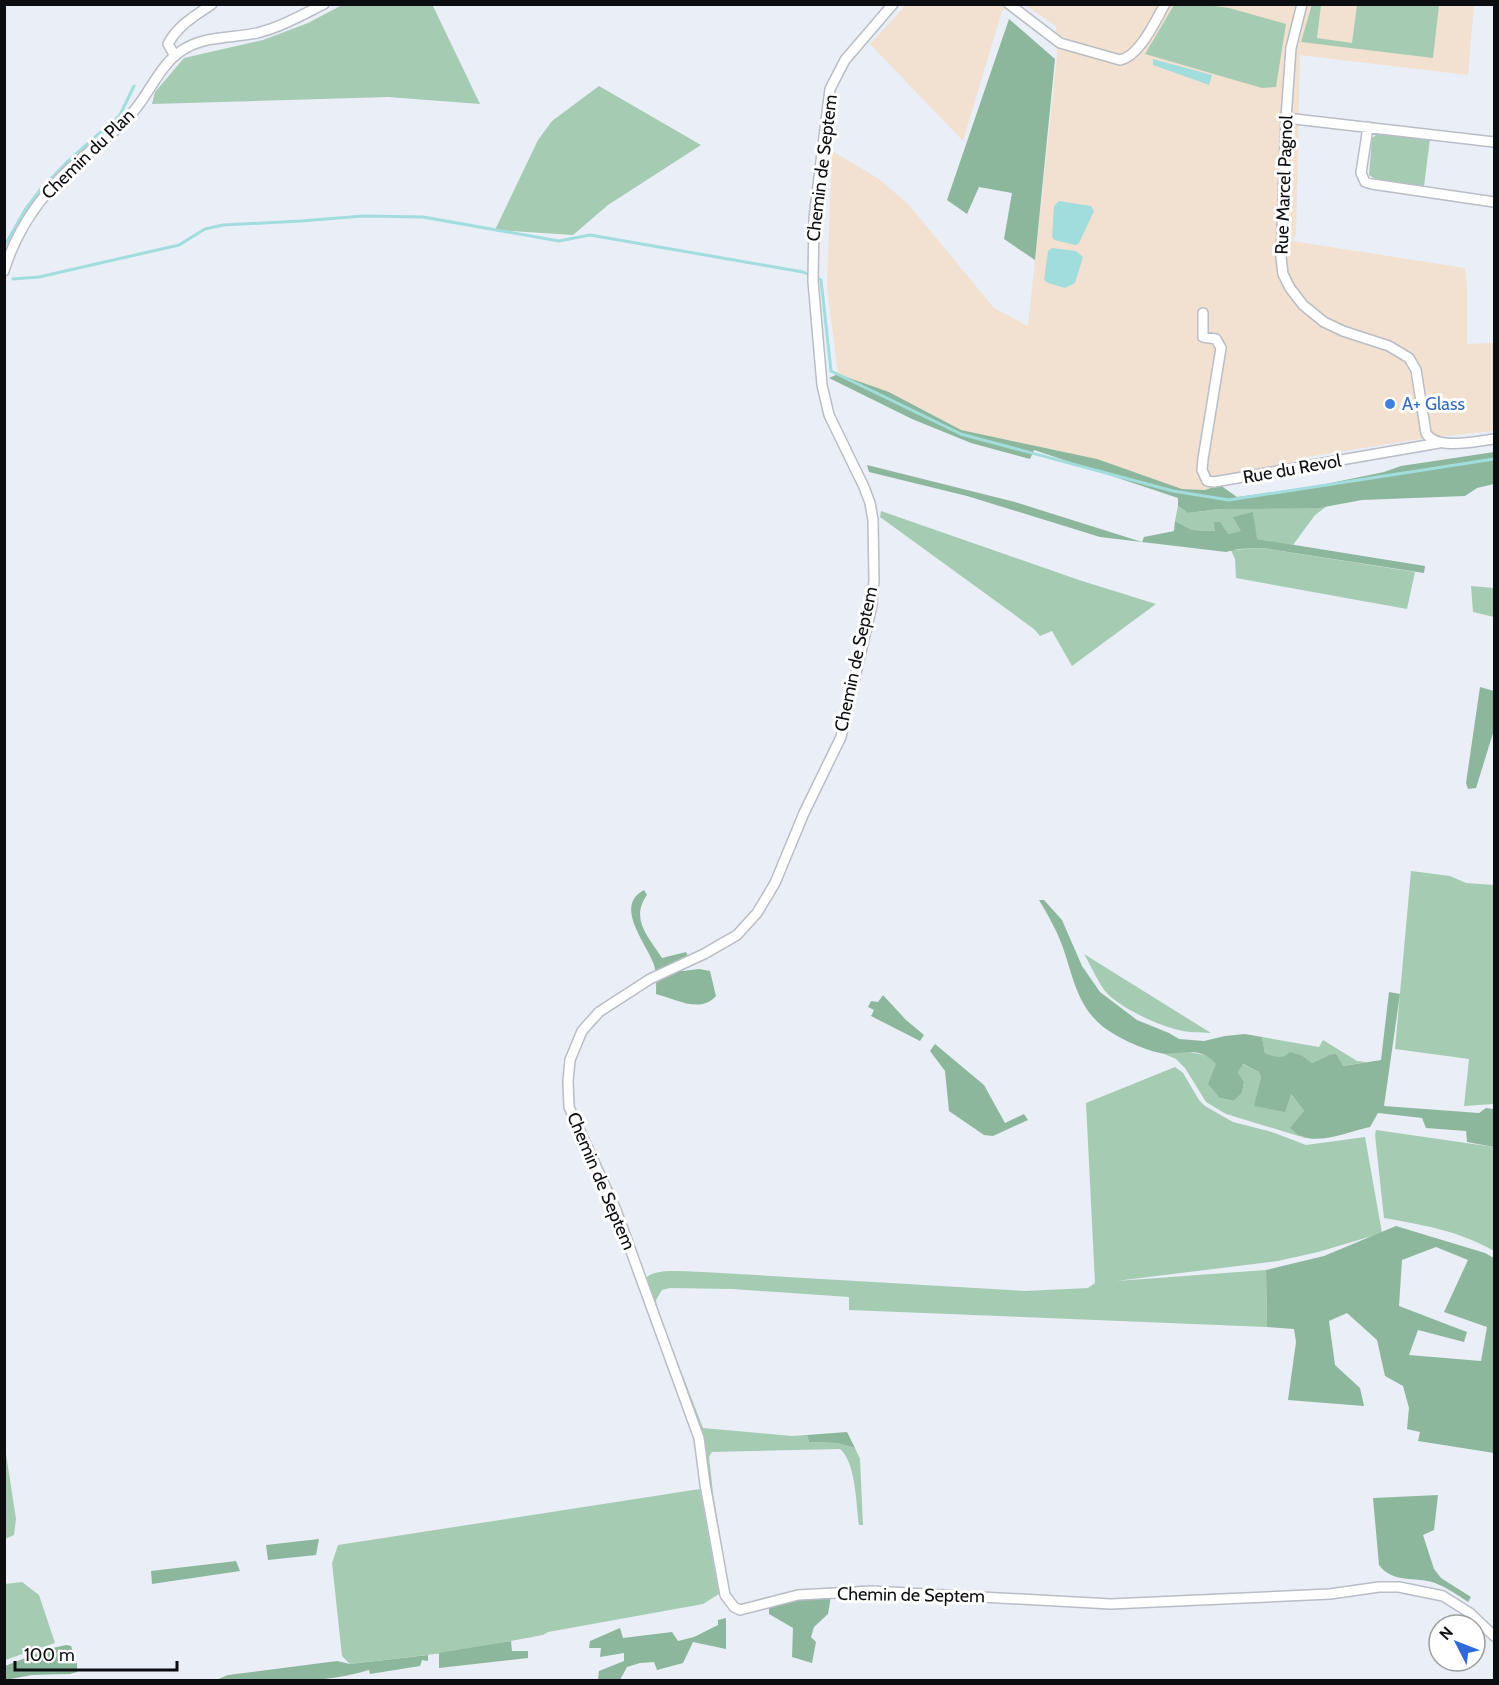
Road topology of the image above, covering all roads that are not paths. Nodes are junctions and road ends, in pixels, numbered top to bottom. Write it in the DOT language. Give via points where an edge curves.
graph roads {
  1 [pos="212,4"];
  2 [pos="324,4"];
  3 [pos="893,4"];
  4 [pos="1009,4"];
  5 [pos="1165,4"];
  6 [pos="1302,4"];
  7 [pos="176,56"];
  8 [pos="1286,118"];
  9 [pos="1368,127"];
  10 [pos="1494,142"];
  11 [pos="1494,202"];
  12 [pos="4,271"];
  13 [pos="1203,313"];
  14 [pos="1494,440"];
  15 [pos="1439,443"];
  16 [pos="1494,1634"];
  1 -- 7 [label="street" via="172,36 168,44"];
  2 -- 7 [label="street, Chemin du Plan" via="279,26 202,42"];
  3 -- 16 [label="street, Chemin de Septem" via="845,60 830,89 814,219 813,280 822,385 829,415 864,487 873,520 872,605 841,736 775,883 757,913 737,935 650,979 598,1012 582,1031 570,1060 569,1107 616,1210 699,1438 725,1595 740,1610 798,1595 872,1591 1111,1604 1400,1587 1443,1596"];
  4 -- 5 [label="street" via="1060,44 1120,60 1137,50"];
  6 -- 8 [label="street, Rue Marcel Pagnol" via="1291,48"];
  7 -- 12 [label="street, Chemin du Plan" via="137,108 45,193 20,232"];
  8 -- 9 [label="street"];
  8 -- 15 [label="street, Rue Marcel Pagnol" via="1281,257 1286,282 1309,311 1328,325 1389,346 1409,358 1416,370 1426,433"];
  9 -- 10 [label="street"];
  9 -- 11 [label="street" via="1361,174 1365,182"];
  13 -- 15 [label="street, Rue du Revol" via="1203,337 1216,339 1221,348 1202,470 1207,481"];
  14 -- 15 [label="street"];
}
